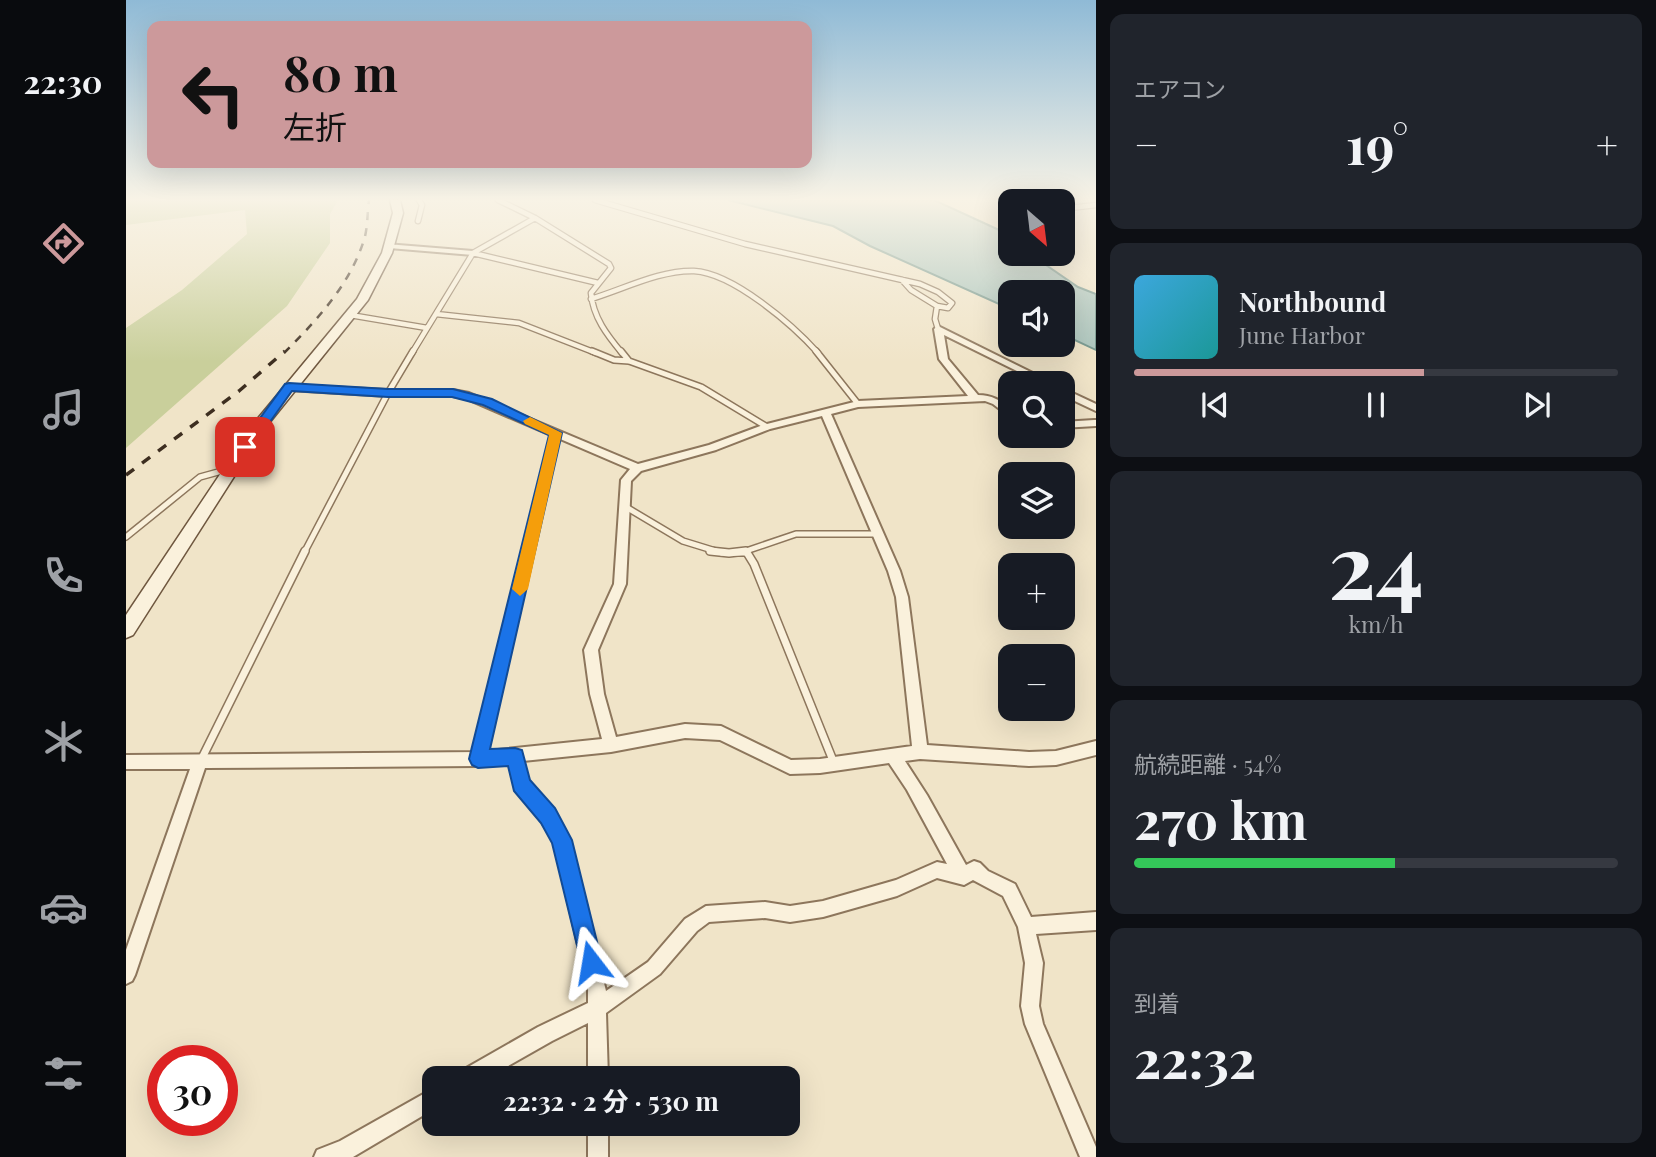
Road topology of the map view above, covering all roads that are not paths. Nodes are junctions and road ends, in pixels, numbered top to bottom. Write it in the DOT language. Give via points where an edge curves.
graph roads {
  1 [pos="385,254"];
  2 [pos="472,254"];
  3 [pos="477,254"];
  4 [pos="593,254"];
  5 [pos="789,254"];
  6 [pos="902,280"];
  7 [pos="598,283"];
  8 [pos="591,299"];
  9 [pos="937,306"];
  10 [pos="436,314"];
  11 [pos="350,315"];
  12 [pos="427,328"];
  13 [pos="939,329"];
  14 [pos="629,361"];
  15 [pos="1024,371"];
  16 [pos="289,387"];
  17 [pos="388,393"];
  18 [pos="975,398"];
  19 [pos="1075,398"];
  20 [pos="858,404"];
  21 [pos="998,405"];
  22 [pos="1096,408"];
  23 [pos="826,412"];
  24 [pos="1094,423"];
  25 [pos="1075,424"];
  26 [pos="767,427"];
  27 [pos="556,433"];
  28 [pos="637,468"];
  29 [pos="231,469"];
  30 [pos="625,507"];
  31 [pos="878,534"];
  32 [pos="126,537"];
  33 [pos="746,551"];
  34 [pos="126,631"];
  35 [pos="611,745"];
  36 [pos="1096,748"];
  37 [pos="920,752"];
  38 [pos="515,757"];
  39 [pos="893,757"];
  40 [pos="478,759"];
  41 [pos="126,762"];
  42 [pos="200,763"];
  43 [pos="834,763"];
  44 [pos="964,877"];
  45 [pos="1096,921"];
  46 [pos="1026,926"];
  47 [pos="126,975"];
  48 [pos="598,1008"];
  49 [pos="489,1066"];
  50 [pos="598,1066"];
  51 [pos="422,1105"];
  52 [pos="598,1136"];
  53 [pos="324,1157"];
  54 [pos="598,1157"];
  55 [pos="1090,1157"];
  1 -- 11 [label="main road"];
  2 -- 10 [label="lane"];
  3 -- 7 [label="lane"];
  4 -- 7 [label="lane" via="609,264 610,273"];
  5 -- 6 [label="lane"];
  6 -- 9 [label="lane"];
  6 -- 9 [label="lane" via="938,292 951,303 948,308"];
  7 -- 8 [label="lane"];
  8 -- 14 [label="lane" via="607,335"];
  8 -- 20 [label="lane" via="673,274 710,272 799,333"];
  9 -- 13 [label="lane"];
  10 -- 12 [label="lane"];
  10 -- 14 [label="lane" via="519,323 614,360"];
  11 -- 12 [label="lane"];
  11 -- 16 [label="main road"];
  12 -- 17 [label="lane"];
  13 -- 15 [label="street"];
  13 -- 18 [label="street" via="944,359"];
  14 -- 26 [label="lane" via="721,397"];
  16 -- 17 [label="street"];
  16 -- 29 [label="main road"];
  17 -- 27 [label="street" via="469,396"];
  17 -- 42 [label="lane"];
  18 -- 20 [label="street"];
  18 -- 21 [label="street"];
  19 -- 22 [label="street"];
  20 -- 23 [label="street"];
  23 -- 26 [label="street"];
  23 -- 31 [label="street"];
  24 -- 25 [label="street"];
  26 -- 28 [label="street"];
  27 -- 28 [label="street"];
  27 -- 40 [label="lane"];
  28 -- 30 [label="street" via="626,481"];
  29 -- 32 [label="lane" via="200,477"];
  29 -- 34 [label="main road"];
  30 -- 33 [label="lane" via="695,548 726,554"];
  30 -- 35 [label="street" via="620,584 591,650"];
  31 -- 33 [label="lane" via="796,534"];
  31 -- 37 [label="street" via="902,597"];
  33 -- 43 [label="lane"];
  35 -- 38 [label="street"];
  35 -- 43 [label="street" via="705,731 721,733 790,767"];
  36 -- 37 [label="street" via="1029,759"];
  37 -- 39 [label="street"];
  38 -- 40 [label="street"];
  38 -- 48 [label="street" via="521,785 548,816 561,840 597,987"];
  39 -- 43 [label="street"];
  39 -- 44 [label="street"];
  40 -- 42 [label="street"];
  41 -- 42 [label="street"];
  42 -- 47 [label="street"];
  44 -- 46 [label="street" via="974,869 1010,890"];
  44 -- 48 [label="street" via="937,870 897,888 790,915 765,909 706,914 654,968"];
  45 -- 46 [label="street"];
  46 -- 55 [label="street" via="1034,963 1030,1006 1034,1024"];
  48 -- 49 [label="street"];
  48 -- 50 [label="street"];
  51 -- 53 [label="street" via="345,1150"];
  52 -- 54 [label="street"];
}
